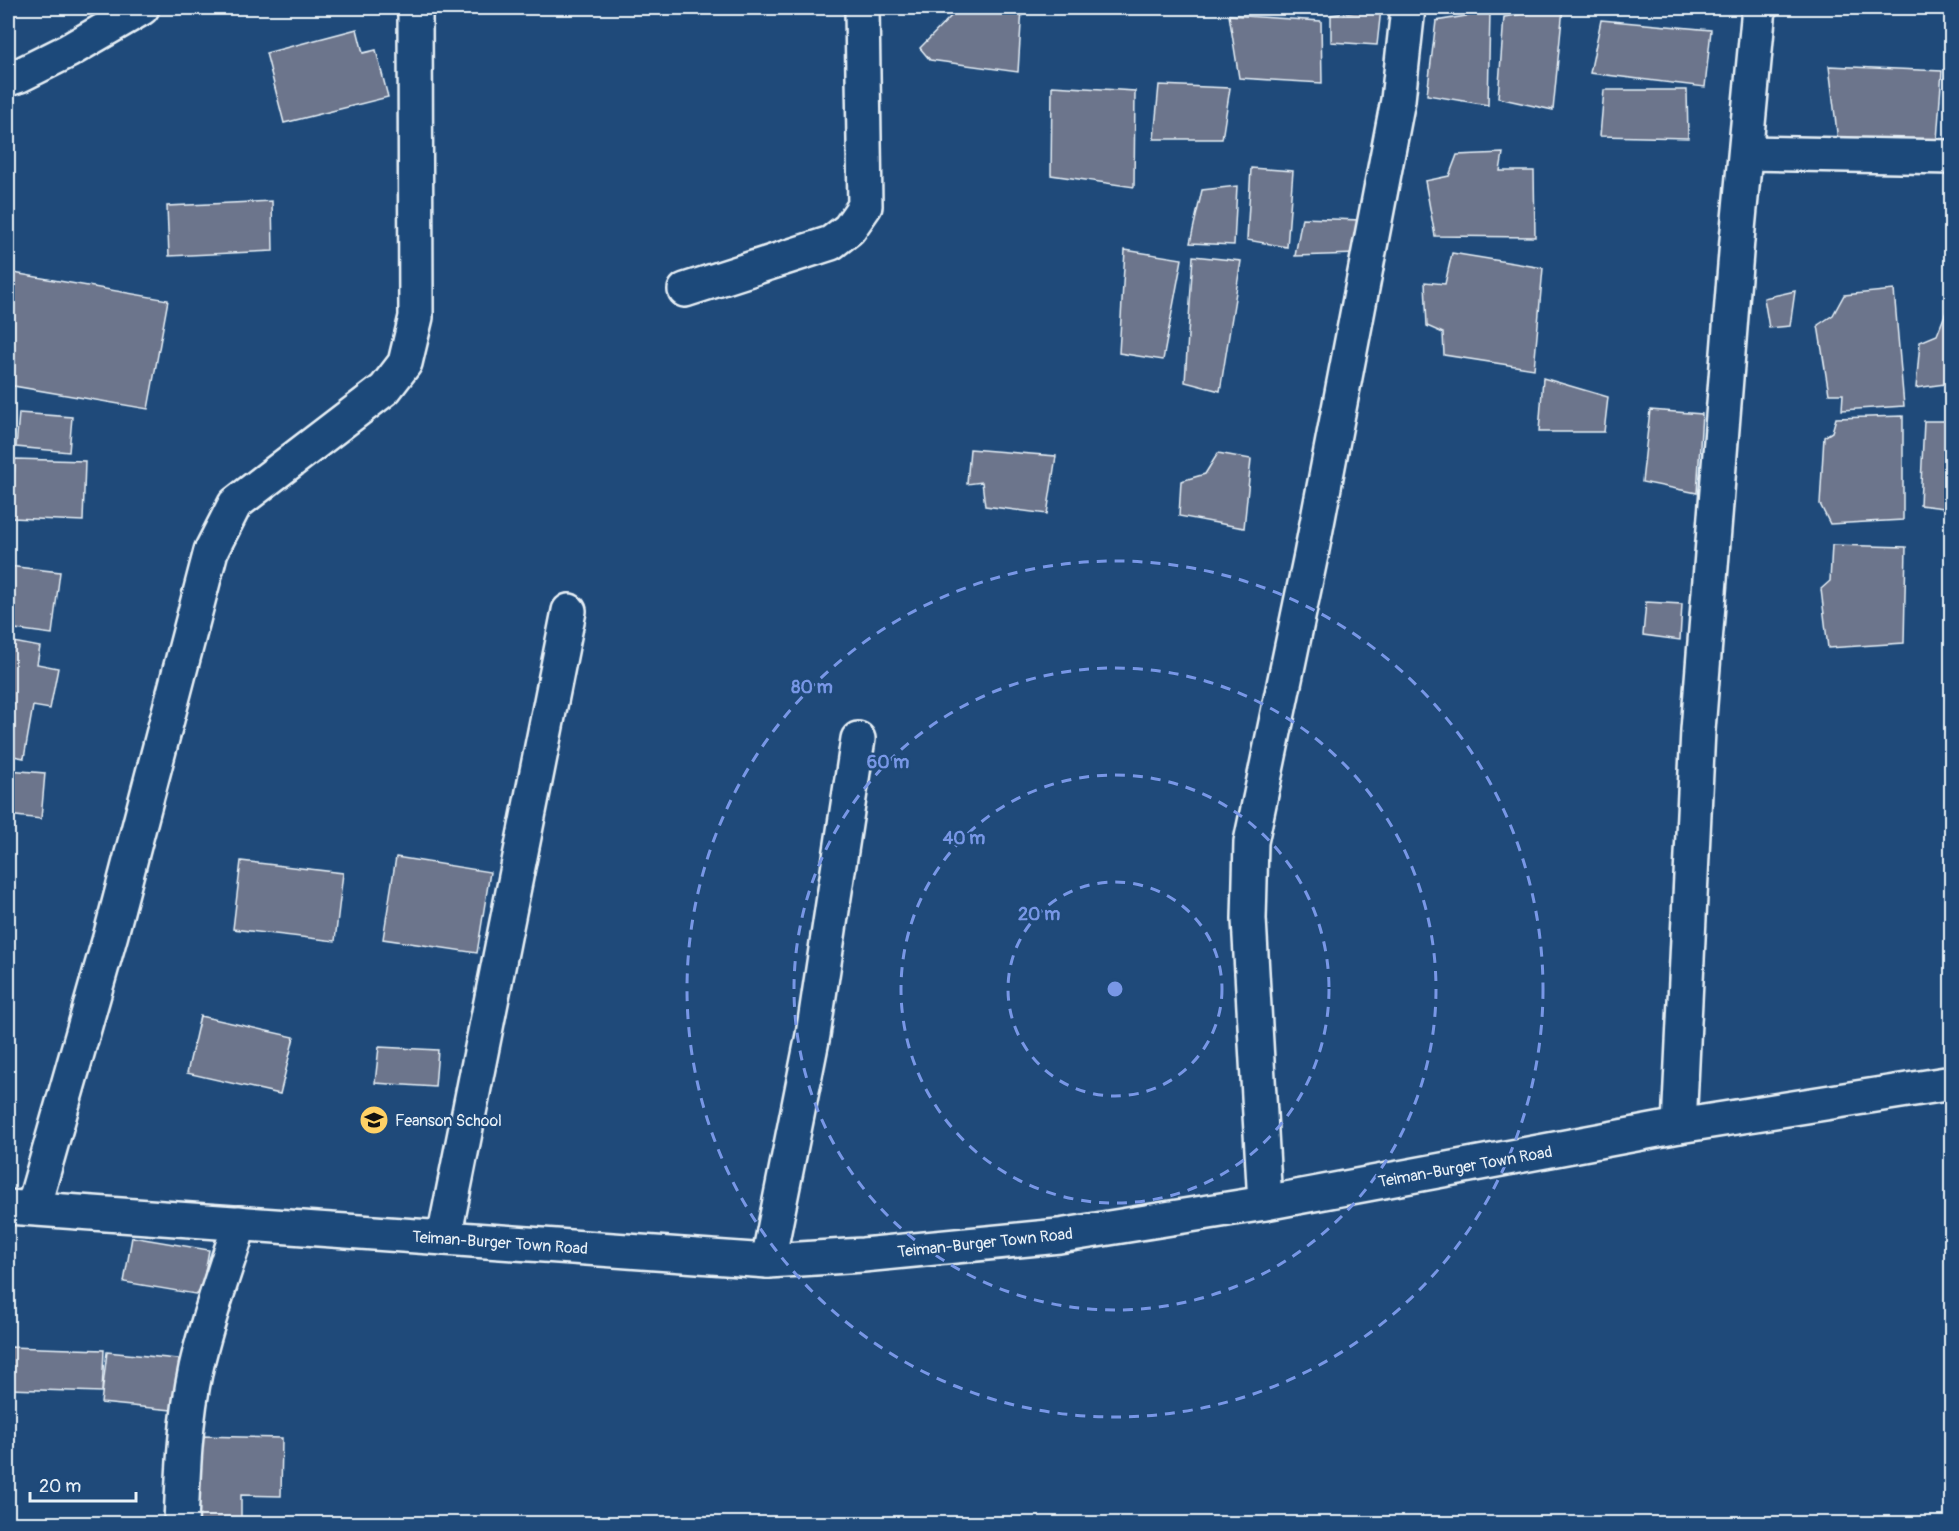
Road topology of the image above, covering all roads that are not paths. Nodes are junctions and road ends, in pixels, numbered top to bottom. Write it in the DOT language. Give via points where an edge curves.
graph roads {
  1 [pos="142,8"];
  2 [pos="415,8"];
  3 [pos="862,8"];
  4 [pos="1408,8"];
  5 [pos="1759,8"];
  6 [pos="8,78"];
  7 [pos="1747,153"];
  8 [pos="1952,157"];
  9 [pos="685,290"];
  10 [pos="569,611"];
  11 [pos="858,739"];
  12 [pos="1952,1083"];
  13 [pos="1679,1126"];
  14 [pos="1265,1203"];
  15 [pos="20,1208"];
  16 [pos="240,1223"];
  17 [pos="444,1238"];
  18 [pos="768,1261"];
  19 [pos="181,1524"];
  1 -- 6 [label="street" via="68,51"];
  2 -- 15 [label="street" via="416,316 405,363 385,389 236,504 211,551 111,934"];
  3 -- 9 [label="street" via="865,206 849,229 831,243"];
  4 -- 14 [label="street" via="1398,100 1311,555 1251,842 1249,919"];
  5 -- 7 [label="street"];
  7 -- 8 [label="street"];
  7 -- 13 [label="street" via="1698,730"];
  10 -- 17 [label="street"];
  11 -- 18 [label="street" via="813,1035"];
  12 -- 13 [label="street, Teiman-Burger Town Road"];
  13 -- 14 [label="street, Teiman-Burger Town Road"];
  14 -- 18 [label="street, Teiman-Burger Town Road" via="1059,1236"];
  15 -- 16 [label="street, Teiman-Burger Town Road"];
  16 -- 17 [label="street, Teiman-Burger Town Road"];
  16 -- 19 [label="street" via="196,1370"];
  17 -- 18 [label="street, Teiman-Burger Town Road"];
}
